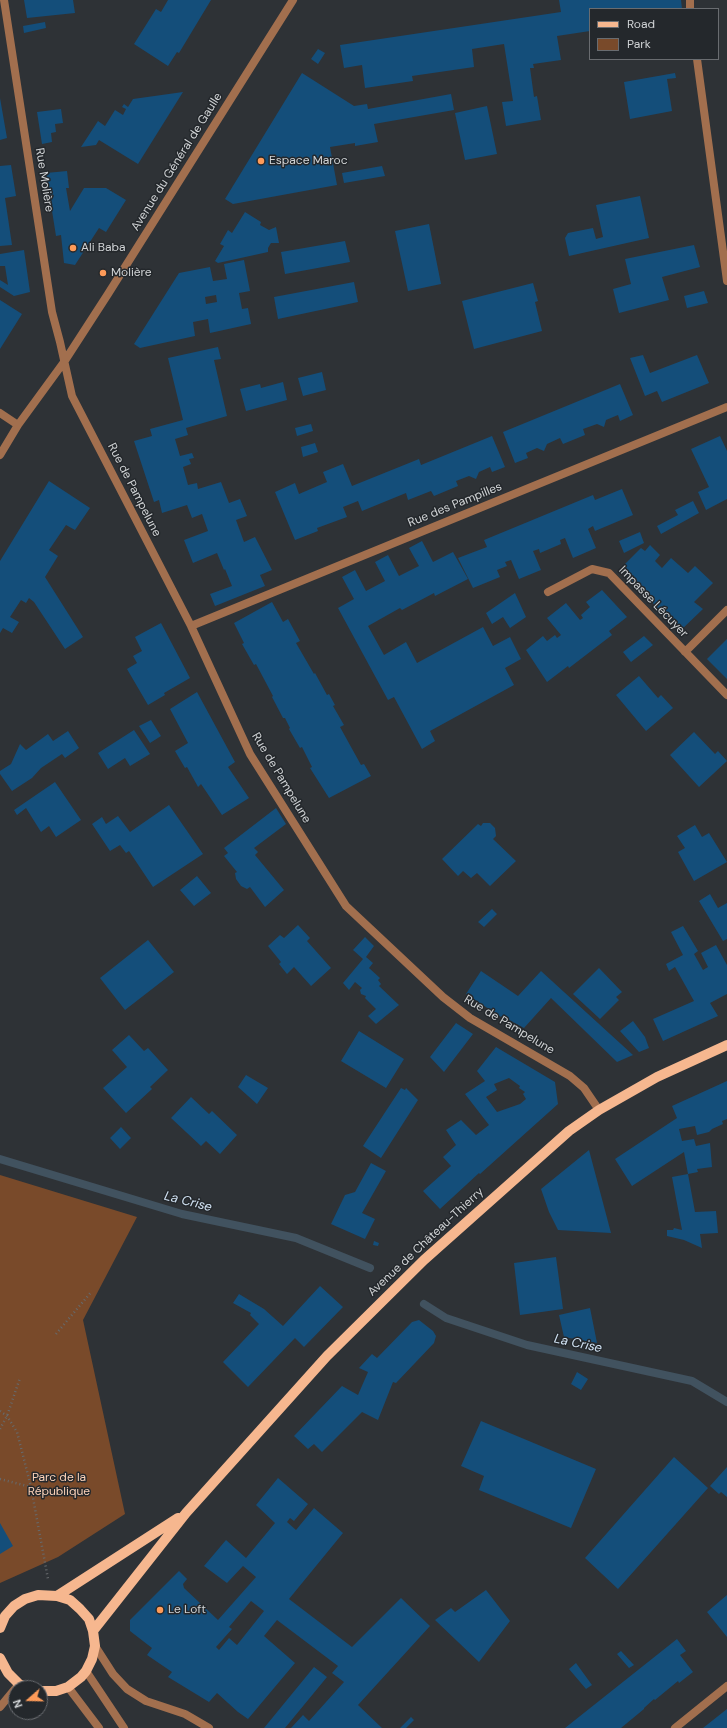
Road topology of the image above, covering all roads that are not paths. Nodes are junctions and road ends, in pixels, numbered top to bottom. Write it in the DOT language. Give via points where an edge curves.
graph roads {
  1 [pos="4,0"];
  2 [pos="293,0"];
  3 [pos="697,60"];
  4 [pos="727,281"];
  5 [pos="64,362"];
  6 [pos="727,407"];
  7 [pos="0,413"];
  8 [pos="18,425"];
  9 [pos="0,455"];
  10 [pos="548,592"];
  11 [pos="727,610"];
  12 [pos="191,626"];
  13 [pos="685,652"];
  14 [pos="727,694"];
  15 [pos="727,1045"];
  16 [pos="599,1110"];
  17 [pos="186,1513"];
  18 [pos="54,1595"];
  19 [pos="3,1617"];
  20 [pos="0,1628"];
  21 [pos="93,1631"];
  22 [pos="95,1646"];
  23 [pos="0,1658"];
  24 [pos="86,1671"];
  25 [pos="17,1680"];
  26 [pos="727,1686"];
  27 [pos="68,1687"];
  28 [pos="48,1691"];
  29 [pos="8,1700"];
  30 [pos="0,1707"];
  31 [pos="99,1728"];
  32 [pos="124,1728"];
  33 [pos="209,1728"];
  34 [pos="675,1728"];
  1 -- 5 [label="street, Rue Molière" via="52,312"];
  2 -- 5 [label="street, Avenue du Général de Gaulle"];
  3 -- 4 [label="street"];
  5 -- 8 [label="street, Avenue du Général de Gaulle"];
  5 -- 12 [label="street, Rue de Pampelune" via="72,396"];
  6 -- 12 [label="street, Rue des Pampilles"];
  7 -- 8 [label="street"];
  8 -- 9 [label="street, Avenue du Général de Gaulle"];
  10 -- 13 [label="street, Impasse Lécuyer" via="592,569 609,573"];
  11 -- 13 [label="street"];
  12 -- 16 [label="street, Rue de Pampelune" via="250,754 346,906 443,997 470,1018 570,1076 584,1088"];
  13 -- 14 [label="street, Impasse Lécuyer"];
  15 -- 16 [label="main road, Avenue de Château-Thierry" via="657,1077"];
  16 -- 17 [label="main road, Avenue de Château-Thierry" via="564,1136 424,1260 328,1356"];
  17 -- 18 [label="main road"];
  17 -- 21 [label="main road"];
  18 -- 19 [label="main road" via="38,1595 25,1599"];
  18 -- 21 [label="main road" via="70,1600 80,1609 89,1619"];
  19 -- 20 [label="main road"];
  21 -- 22 [label="main road"];
  22 -- 24 [label="main road"];
  22 -- 33 [label="street" via="127,1690 146,1701 185,1714"];
  23 -- 25 [label="main road" via="8,1673"];
  24 -- 27 [label="main road"];
  24 -- 32 [label="street"];
  26 -- 34 [label="street"];
  27 -- 28 [label="main road"];
  27 -- 31 [label="street"];
  29 -- 30 [label="street"];
}
